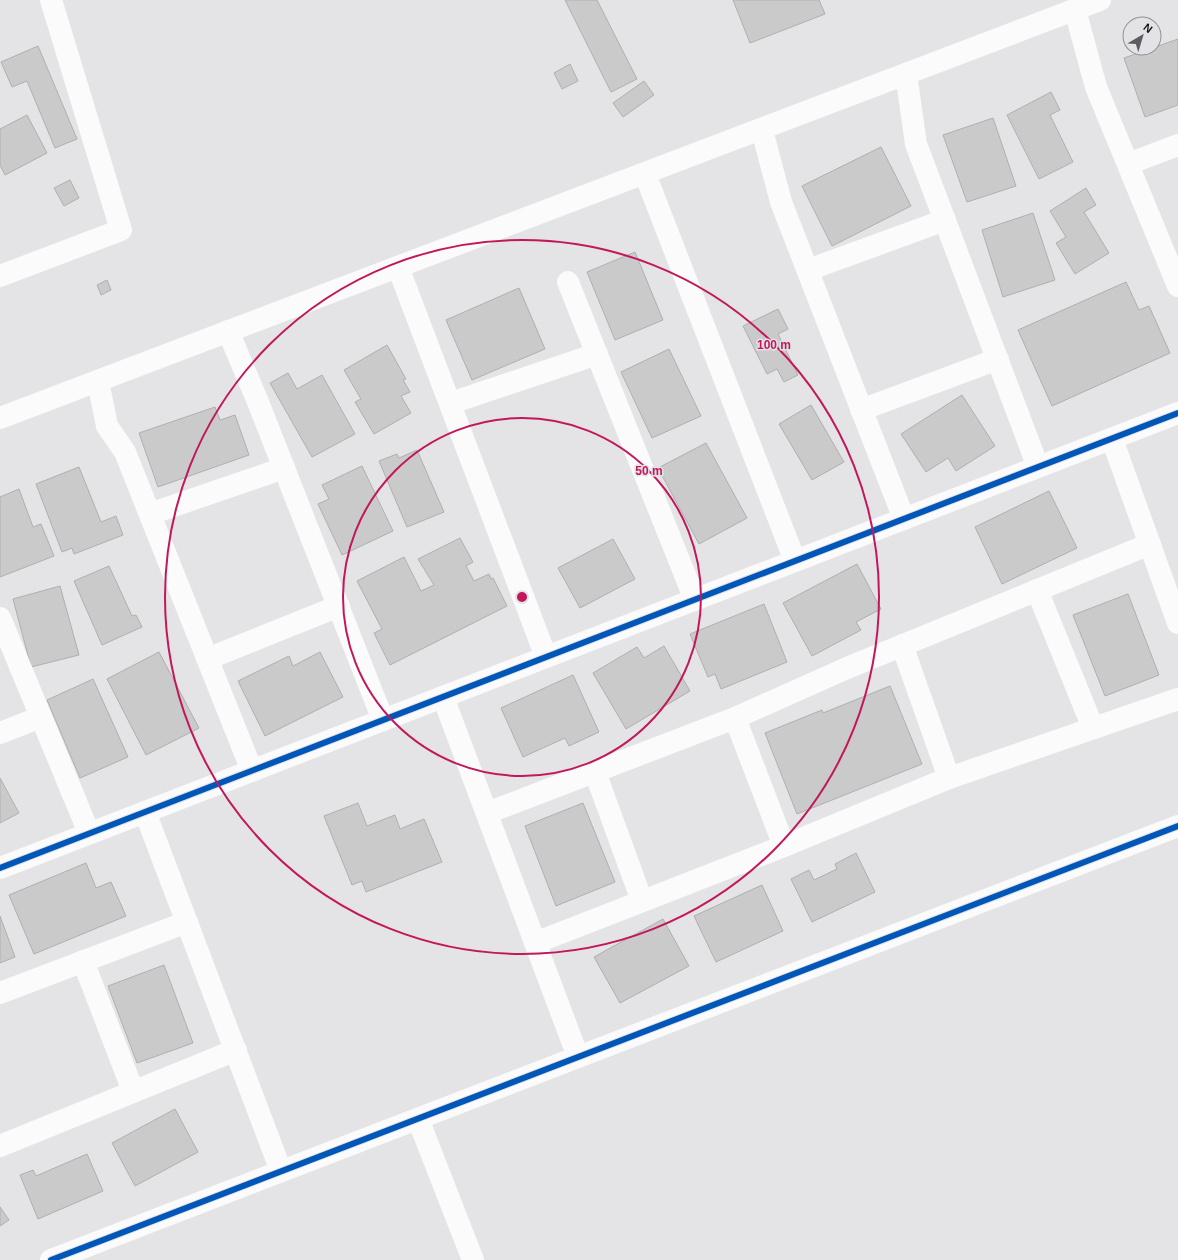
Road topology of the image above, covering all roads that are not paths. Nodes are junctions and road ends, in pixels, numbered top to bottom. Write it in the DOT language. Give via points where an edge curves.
graph roads {
  1 [pos="51,0"];
  2 [pos="1100,0"];
  3 [pos="1075,10"];
  4 [pos="906,74"];
  5 [pos="762,130"];
  6 [pos="1178,145"];
  7 [pos="1128,164"];
  8 [pos="645,174"];
  9 [pos="945,220"];
  10 [pos="398,267"];
  11 [pos="808,270"];
  12 [pos="0,276"];
  13 [pos="568,282"];
  14 [pos="1178,286"];
  15 [pos="228,331"];
  16 [pos="597,354"];
  17 [pos="998,359"];
  18 [pos="98,381"];
  19 [pos="450,403"];
  20 [pos="862,410"];
  21 [pos="1178,413"];
  22 [pos="0,418"];
  23 [pos="1112,439"];
  24 [pos="1038,467"];
  25 [pos="284,468"];
  26 [pos="150,514"];
  27 [pos="904,519"];
  28 [pos="1150,544"];
  29 [pos="795,561"];
  30 [pos="1037,590"];
  31 [pos="695,600"];
  32 [pos="339,606"];
  33 [pos="0,618"];
  34 [pos="1178,623"];
  35 [pos="902,645"];
  36 [pos="546,657"];
  37 [pos="207,659"];
  38 [pos="444,697"];
  39 [pos="1178,699"];
  40 [pos="41,717"];
  41 [pos="735,718"];
  42 [pos="383,720"];
  43 [pos="1093,728"];
  44 [pos="0,733"];
  45 [pos="252,771"];
  46 [pos="595,772"];
  47 [pos="949,778"];
  48 [pos="146,812"];
  49 [pos="487,813"];
  50 [pos="1178,826"];
  51 [pos="89,833"];
  52 [pos="784,846"];
  53 [pos="0,868"];
  54 [pos="642,901"];
  55 [pos="187,922"];
  56 [pos="535,943"];
  57 [pos="83,961"];
  58 [pos="0,993"];
  59 [pos="236,1050"];
  60 [pos="578,1057"];
  61 [pos="133,1091"];
  62 [pos="418,1119"];
  63 [pos="0,1146"];
  64 [pos="281,1171"];
  65 [pos="51,1260"];
  66 [pos="473,1260"];
  1 -- 12 [label="street" via="121,230"];
  2 -- 3 [label="street"];
  3 -- 4 [label="street"];
  3 -- 7 [label="street" via="1096,87"];
  4 -- 5 [label="street"];
  4 -- 9 [label="street" via="916,144"];
  5 -- 8 [label="street"];
  5 -- 11 [label="street" via="781,202"];
  6 -- 7 [label="street"];
  7 -- 14 [label="street"];
  8 -- 10 [label="street"];
  8 -- 29 [label="street"];
  9 -- 11 [label="street"];
  9 -- 17 [label="street"];
  10 -- 15 [label="street"];
  10 -- 19 [label="street"];
  11 -- 20 [label="street"];
  13 -- 16 [label="street"];
  15 -- 18 [label="street"];
  15 -- 25 [label="street"];
  16 -- 19 [label="street"];
  16 -- 31 [label="street"];
  17 -- 20 [label="street"];
  17 -- 24 [label="street"];
  18 -- 22 [label="street"];
  18 -- 26 [label="street" via="106,426 125,452"];
  19 -- 36 [label="street"];
  20 -- 27 [label="street"];
  21 -- 23 [label="street"];
  23 -- 24 [label="street"];
  23 -- 28 [label="street"];
  24 -- 27 [label="street"];
  25 -- 26 [label="street"];
  25 -- 32 [label="street"];
  26 -- 37 [label="street"];
  27 -- 29 [label="street"];
  28 -- 30 [label="street"];
  28 -- 34 [label="street"];
  29 -- 31 [label="street"];
  30 -- 35 [label="street"];
  30 -- 43 [label="street"];
  31 -- 36 [label="street"];
  32 -- 37 [label="street"];
  32 -- 42 [label="street"];
  33 -- 40 [label="street"];
  35 -- 41 [label="street"];
  35 -- 47 [label="street"];
  36 -- 38 [label="street"];
  37 -- 45 [label="street"];
  38 -- 42 [label="street"];
  38 -- 49 [label="street"];
  39 -- 43 [label="street"];
  40 -- 44 [label="street"];
  40 -- 51 [label="street"];
  41 -- 46 [label="street"];
  41 -- 52 [label="street"];
  42 -- 45 [label="street"];
  43 -- 47 [label="street"];
  45 -- 48 [label="street"];
  46 -- 49 [label="street"];
  46 -- 54 [label="street"];
  47 -- 52 [label="street"];
  48 -- 51 [label="street"];
  48 -- 55 [label="street"];
  49 -- 56 [label="street"];
  50 -- 60 [label="street"];
  51 -- 53 [label="street"];
  52 -- 54 [label="street"];
  54 -- 56 [label="street"];
  55 -- 57 [label="street"];
  55 -- 59 [label="street"];
  56 -- 60 [label="street"];
  57 -- 58 [label="street"];
  57 -- 61 [label="street"];
  59 -- 61 [label="street"];
  59 -- 64 [label="street"];
  60 -- 62 [label="street"];
  61 -- 63 [label="street"];
  62 -- 64 [label="street"];
  62 -- 66 [label="street"];
  64 -- 65 [label="street"];
}
